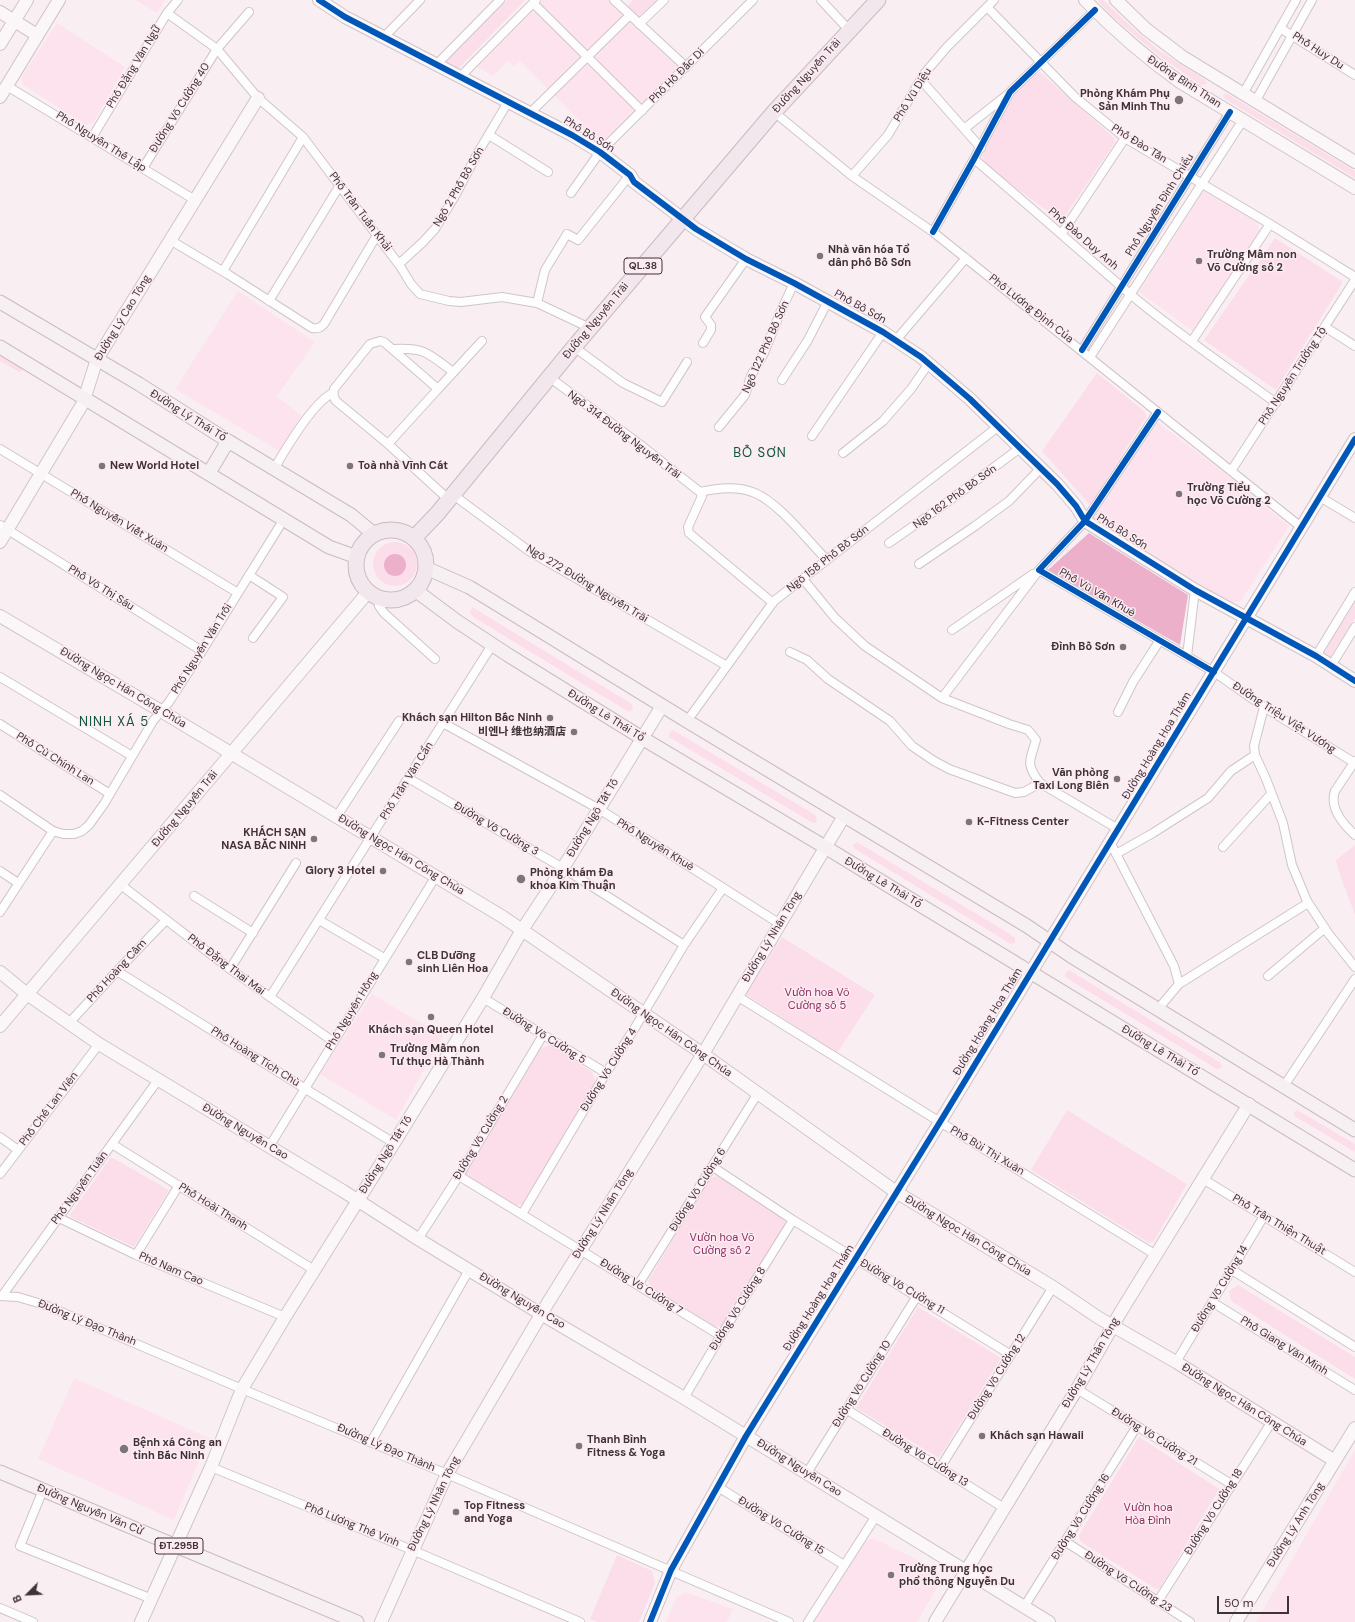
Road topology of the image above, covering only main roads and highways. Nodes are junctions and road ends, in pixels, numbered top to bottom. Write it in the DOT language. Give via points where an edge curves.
graph roads {
  1 [pos="878,0"];
  2 [pos="0,302"];
  3 [pos="0,347"];
  4 [pos="228,441"];
  5 [pos="209,473"];
  6 [pos="374,534"];
  7 [pos="414,538"];
  8 [pos="357,557"];
  9 [pos="426,568"];
  10 [pos="415,590"];
  11 [pos="1355,1130"];
  12 [pos="1355,1170"];
  13 [pos="0,1472"];
  14 [pos="357,1622"];
  1 -- 7 [label="highway, Đường Nguyễn Trãi / QL.38" via="774,112"];
  2 -- 4 [label="main road, Đường Lý Thái Tổ"];
  3 -- 5 [label="main road"];
  4 -- 5 [label="main road"];
  4 -- 6 [label="main road, Đường Lý Thái Tổ" via="354,517"];
  5 -- 8 [label="main road" via="329,547"];
  6 -- 7 [label="highway" via="382,530 395,530"];
  6 -- 8 [label="highway" via="362,546"];
  7 -- 9 [label="highway" via="423,551"];
  8 -- 10 [label="highway" via="358,576 362,584 373,594 389,600 406,596"];
  9 -- 10 [label="highway"];
  9 -- 11 [label="main road" via="474,590 1027,926"];
  10 -- 12 [label="main road, Đường Lê Thái Tổ" via="492,645 642,738"];
  13 -- 14 [label="main road, Đường Nguyễn Văn Cừ / ĐT.295B"];
}
